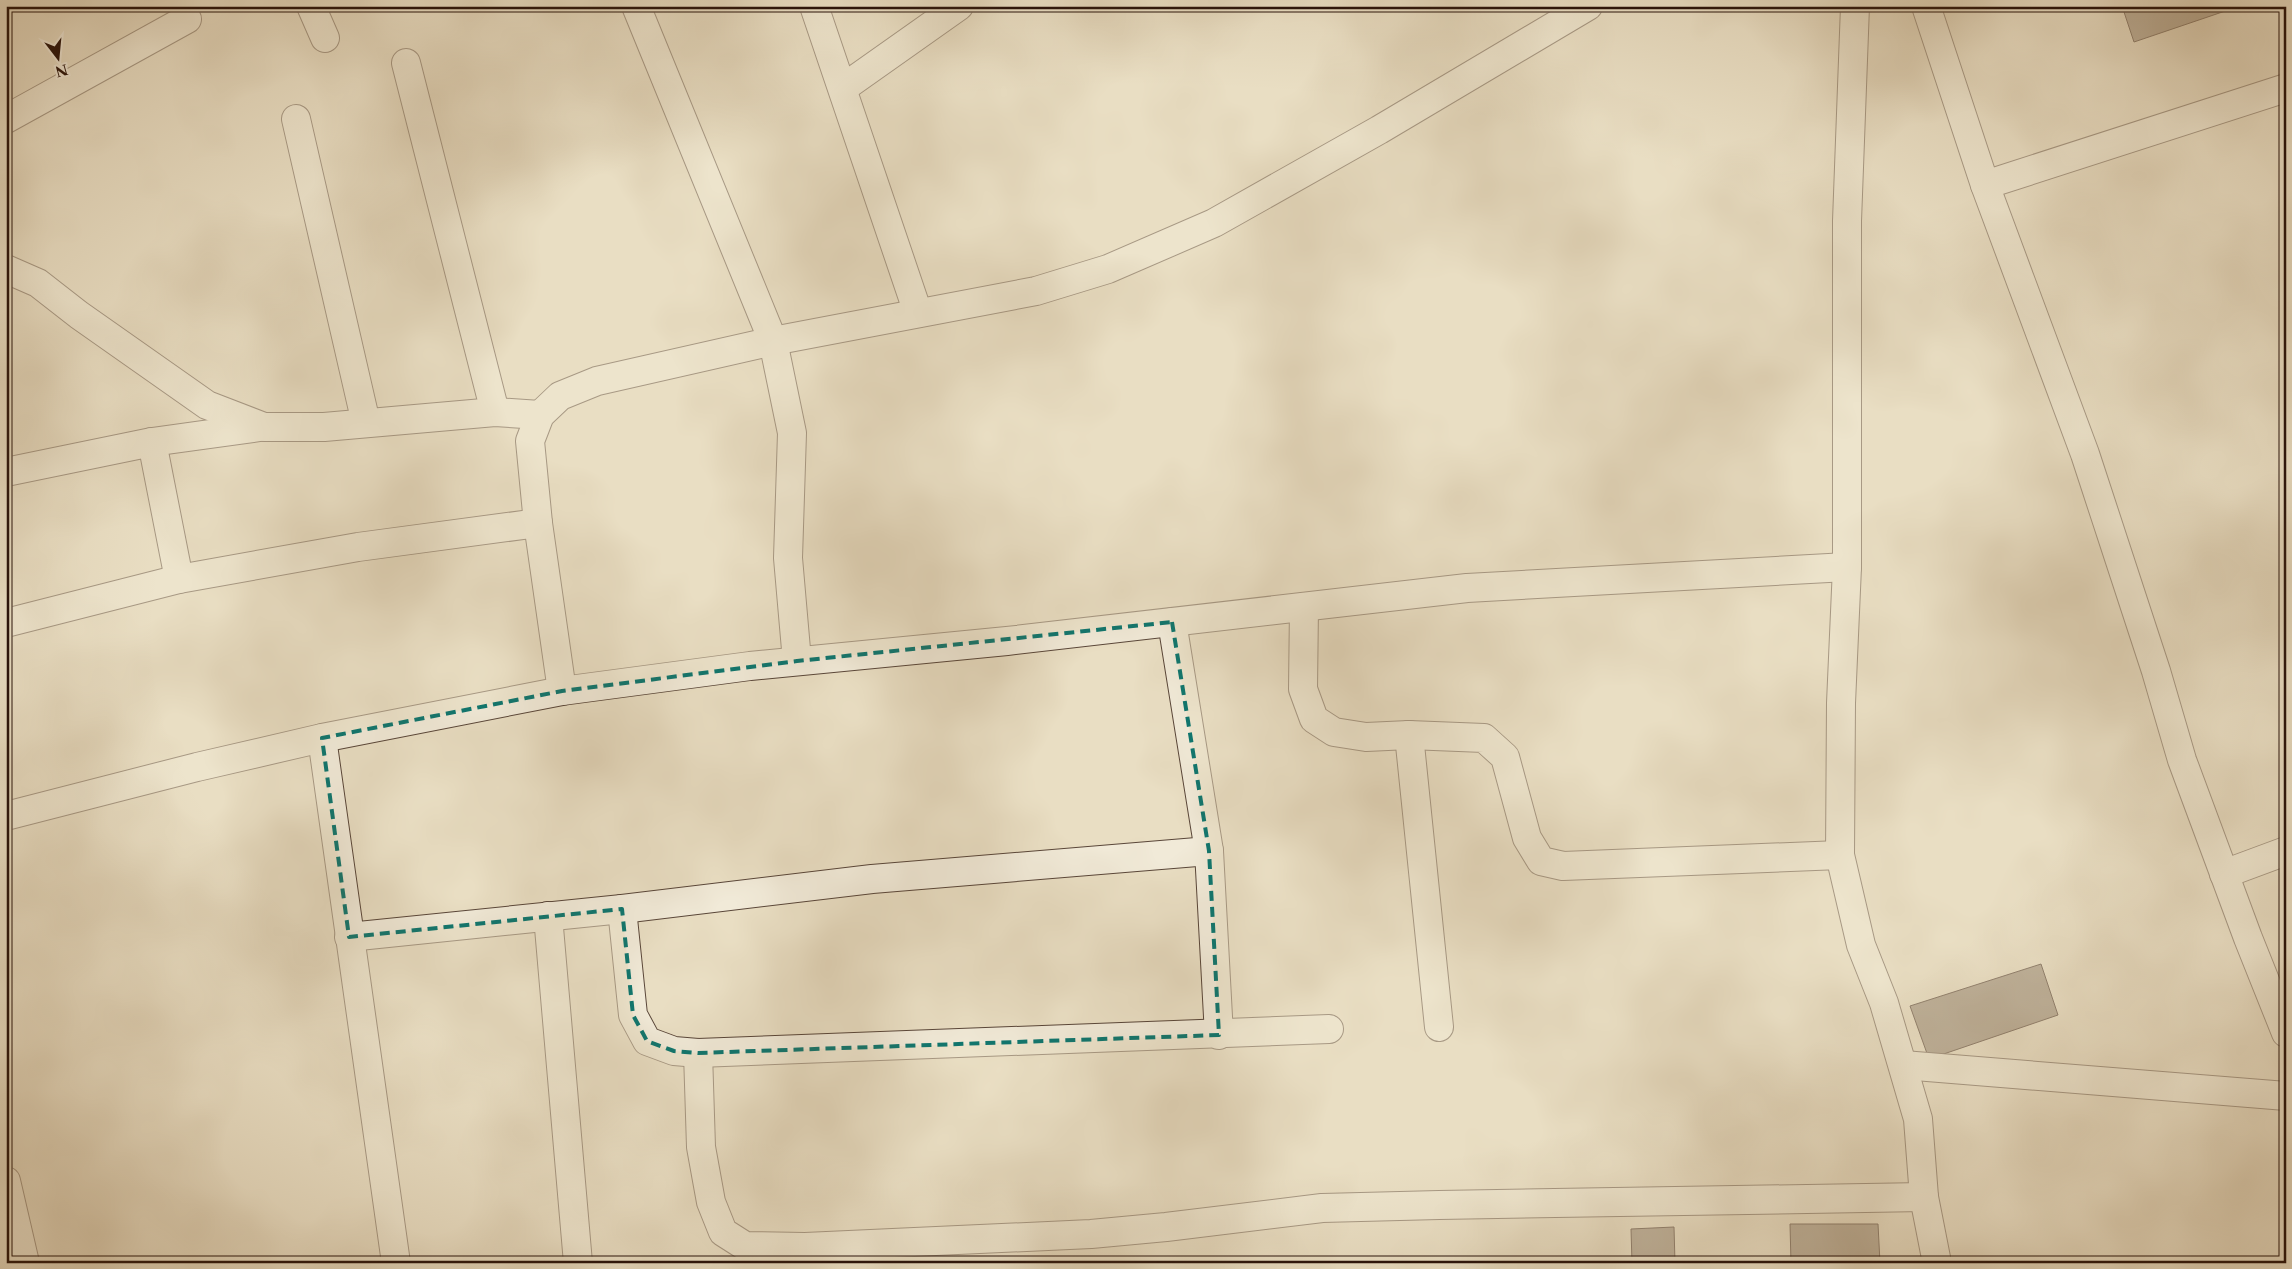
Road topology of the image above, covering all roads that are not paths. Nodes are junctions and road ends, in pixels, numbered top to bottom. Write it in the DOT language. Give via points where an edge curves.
graph roads {
  1 [pos="311,6"];
  2 [pos="636,6"];
  3 [pos="814,6"];
  4 [pos="959,6"];
  5 [pos="1588,6"];
  6 [pos="1855,6"];
  7 [pos="1926,6"];
  8 [pos="187,19"];
  9 [pos="325,38"];
  10 [pos="406,63"];
  11 [pos="843,88"];
  12 [pos="2286,88"];
  13 [pos="6,119"];
  14 [pos="296,120"];
  15 [pos="1985,185"];
  16 [pos="6,270"];
  17 [pos="918,313"];
  18 [pos="773,341"];
  19 [pos="495,412"];
  20 [pos="540,415"];
  21 [pos="366,423"];
  22 [pos="264,427"];
  23 [pos="152,442"];
  24 [pos="6,472"];
  25 [pos="538,523"];
  26 [pos="1847,567"];
  27 [pos="179,579"];
  28 [pos="1304,607"];
  29 [pos="1172,622"];
  30 [pos="6,623"];
  31 [pos="797,661"];
  32 [pos="562,691"];
  33 [pos="1409,735"];
  34 [pos="322,738"];
  35 [pos="6,816"];
  36 [pos="1209,850"];
  37 [pos="2286,851"];
  38 [pos="1840,855"];
  39 [pos="2224,874"];
  40 [pos="622,909"];
  41 [pos="548,916"];
  42 [pos="350,937"];
  43 [pos="1439,1027"];
  44 [pos="1329,1029"];
  45 [pos="2286,1033"];
  46 [pos="1219,1035"];
  47 [pos="698,1053"];
  48 [pos="1903,1065"];
  49 [pos="2286,1096"];
  50 [pos="6,1181"];
  51 [pos="1924,1197"];
  52 [pos="806,1255"];
  53 [pos="25,1263"];
  54 [pos="396,1263"];
  55 [pos="578,1263"];
  56 [pos="1937,1263"];
  1 -- 9 [label="street"];
  2 -- 18 [label="street"];
  3 -- 11 [label="street"];
  4 -- 11 [label="street"];
  5 -- 17 [label="street" via="1214,223 1090,275 1036,291"];
  6 -- 26 [label="street" via="1847,221"];
  7 -- 15 [label="street"];
  8 -- 13 [label="street"];
  10 -- 19 [label="street"];
  11 -- 17 [label="street"];
  12 -- 15 [label="street"];
  14 -- 21 [label="street"];
  15 -- 39 [label="street" via="2088,463 2182,760"];
  16 -- 22 [label="street" via="38,282 207,405"];
  17 -- 18 [label="street"];
  18 -- 20 [label="street" via="597,381 560,396"];
  18 -- 31 [label="street" via="792,433 788,558"];
  19 -- 20 [label="street"];
  19 -- 21 [label="street"];
  20 -- 25 [label="street" via="530,441"];
  21 -- 22 [label="street"];
  22 -- 23 [label="street"];
  23 -- 24 [label="street"];
  23 -- 27 [label="street"];
  25 -- 27 [label="street" via="358,547"];
  25 -- 32 [label="street"];
  26 -- 28 [label="street" via="1467,588"];
  26 -- 38 [label="street" via="1840,703"];
  27 -- 30 [label="street"];
  28 -- 29 [label="street"];
  28 -- 33 [label="street" via="1303,689 1314,719 1334,732 1366,737"];
  29 -- 31 [label="street"];
  29 -- 36 [label="street"];
  31 -- 32 [label="street"];
  32 -- 34 [label="street"];
  33 -- 38 [label="street" via="1484,738 1505,757 1527,838 1541,861 1563,866"];
  33 -- 43 [label="street"];
  34 -- 35 [label="street"];
  34 -- 42 [label="street"];
  36 -- 40 [label="street" via="872,879"];
  36 -- 46 [label="street"];
  37 -- 39 [label="street"];
  38 -- 48 [label="street" via="1861,945 1884,1003"];
  39 -- 45 [label="street"];
  40 -- 41 [label="street"];
  40 -- 47 [label="street" via="632,1015 647,1042 674,1051"];
  41 -- 42 [label="street"];
  41 -- 55 [label="street"];
  42 -- 54 [label="street"];
  44 -- 46 [label="street"];
  46 -- 47 [label="street"];
  47 -- 52 [label="street" via="701,1147 711,1202 723,1232 746,1246"];
  48 -- 49 [label="street"];
  48 -- 51 [label="street" via="1918,1119"];
  50 -- 53 [label="street"];
  51 -- 52 [label="street" via="1322,1208 1091,1234"];
  51 -- 56 [label="street"];
}
